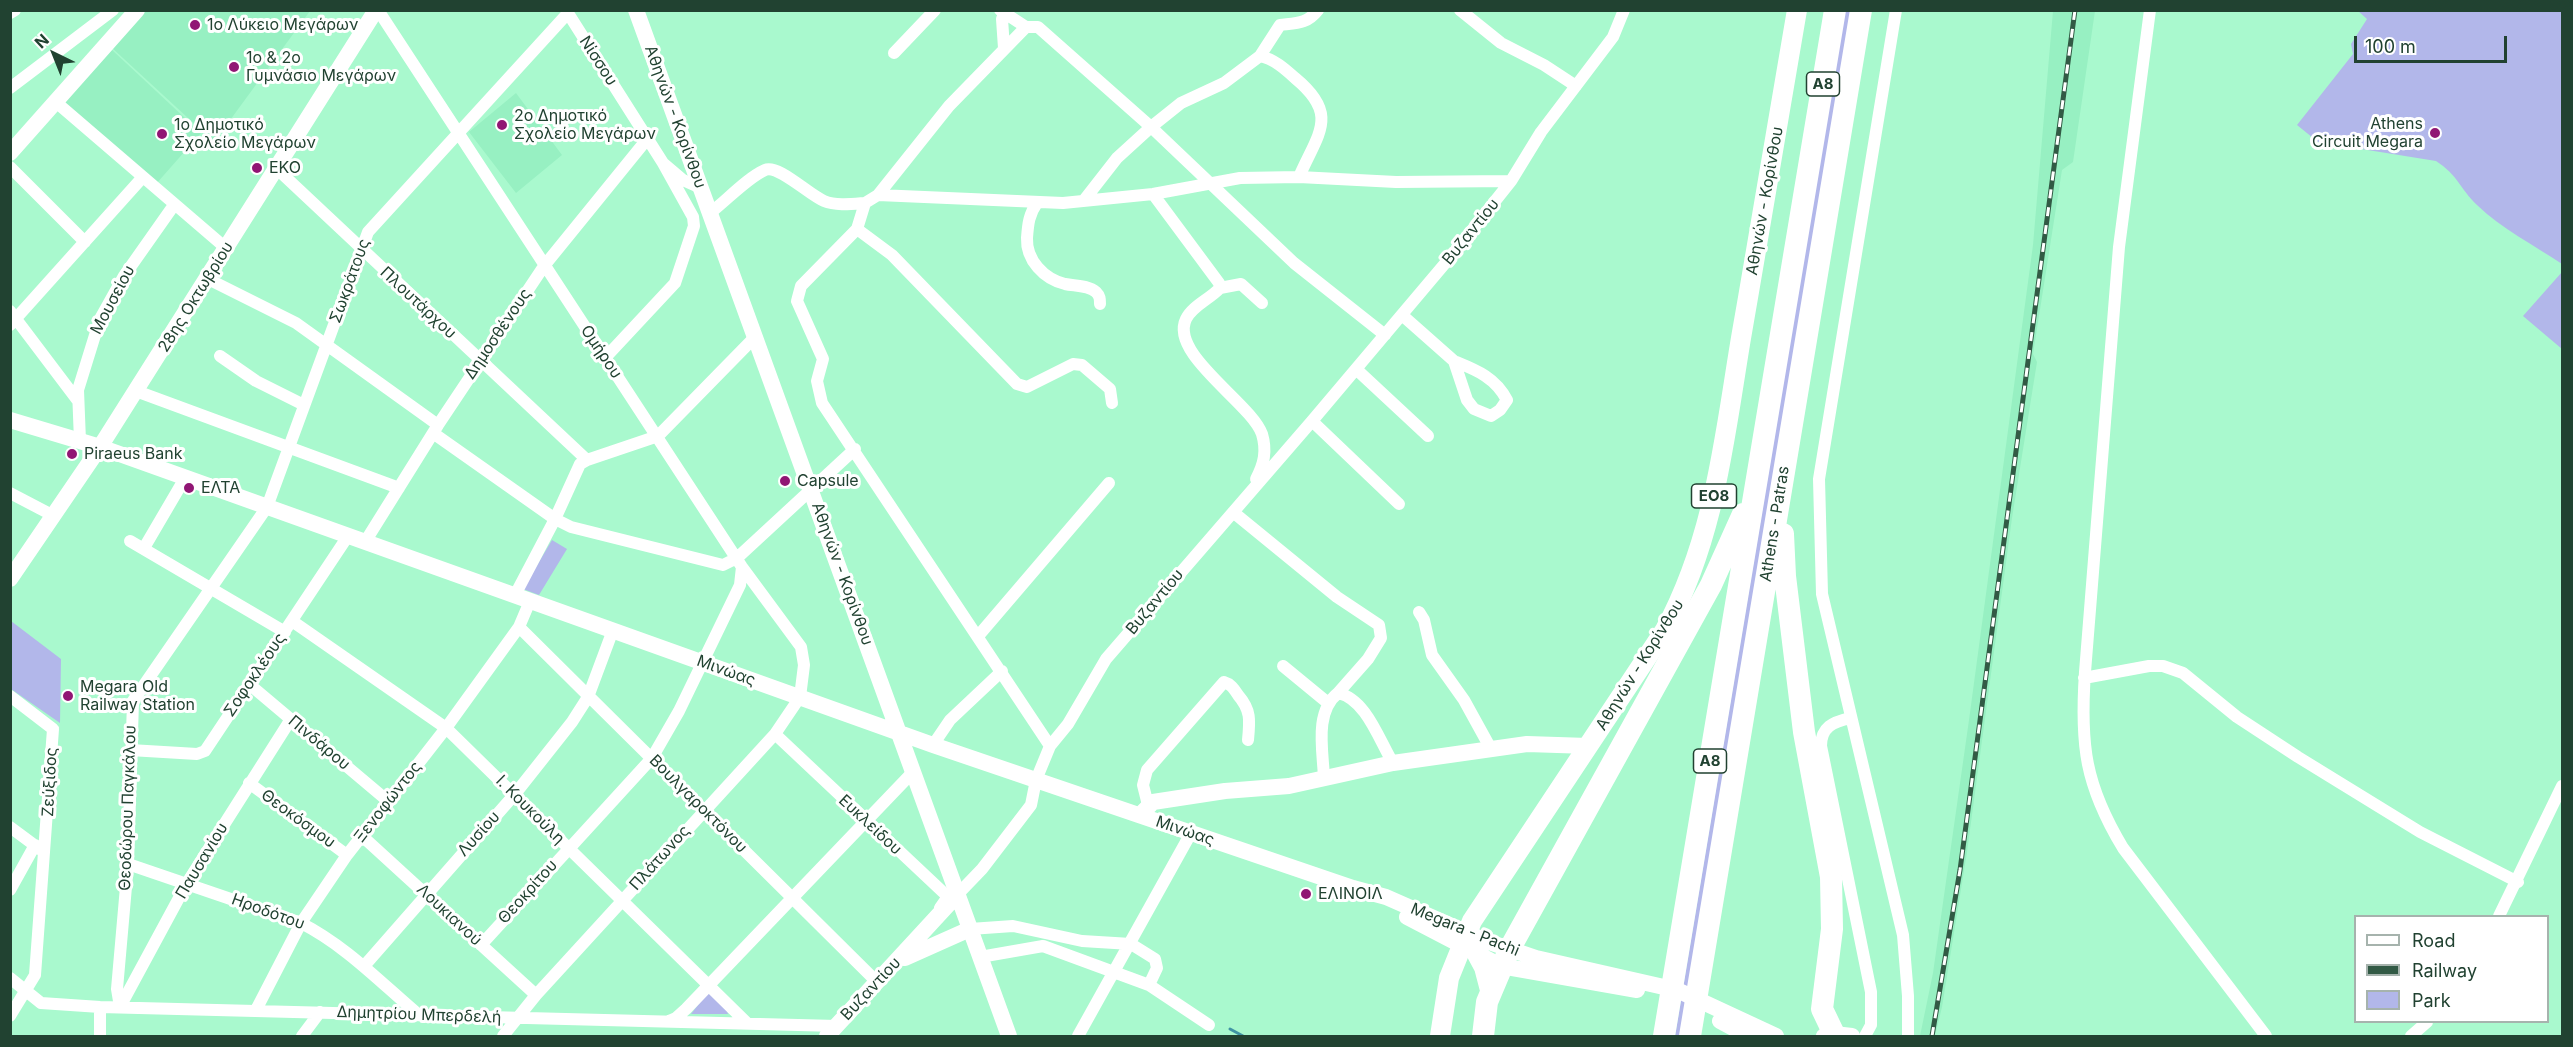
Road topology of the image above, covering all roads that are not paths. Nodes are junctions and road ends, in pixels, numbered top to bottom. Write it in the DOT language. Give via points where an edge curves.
graph roads {
  1 [pos="15,10"];
  2 [pos="113,10"];
  3 [pos="137,10"];
  4 [pos="377,10"];
  5 [pos="636,10"];
  6 [pos="935,10"];
  7 [pos="1318,10"];
  8 [pos="1460,10"];
  9 [pos="1624,10"];
  10 [pos="1797,10"];
  11 [pos="1835,10"];
  12 [pos="1861,10"];
  13 [pos="1896,10"];
  14 [pos="2150,10"];
  15 [pos="1003,11"];
  16 [pos="567,12"];
  17 [pos="10,13"];
  18 [pos="1026,27"];
  19 [pos="1004,48"];
  20 [pos="894,53"];
  21 [pos="1260,56"];
  22 [pos="1576,87"];
  23 [pos="10,88"];
  24 [pos="57,103"];
  25 [pos="1150,127"];
  26 [pos="458,134"];
  27 [pos="648,138"];
  28 [pos="10,153"];
  29 [pos="663,163"];
  30 [pos="10,167"];
  31 [pos="273,168"];
  32 [pos="1299,177"];
  33 [pos="142,178"];
  34 [pos="1511,181"];
  35 [pos="1212,184"];
  36 [pos="701,188"];
  37 [pos="879,195"];
  38 [pos="1153,195"];
  39 [pos="1085,199"];
  40 [pos="865,203"];
  41 [pos="1037,203"];
  42 [pos="174,205"];
  43 [pos="710,213"];
  44 [pos="857,229"];
  45 [pos="85,242"];
  46 [pos="227,249"];
  47 [pos="361,249"];
  48 [pos="544,266"];
  49 [pos="208,279"];
  50 [pos="1220,288"];
  51 [pos="1262,303"];
  52 [pos="1100,304"];
  53 [pos="1402,315"];
  54 [pos="12,318"];
  55 [pos="1385,335"];
  56 [pos="755,337"];
  57 [pos="327,344"];
  58 [pos="220,356"];
  59 [pos="605,358"];
  60 [pos="1454,361"];
  61 [pos="480,362"];
  62 [pos="1356,369"];
  63 [pos="136,391"];
  64 [pos="79,403"];
  65 [pos="1112,403"];
  66 [pos="304,405"];
  67 [pos="10,420"];
  68 [pos="1312,421"];
  69 [pos="436,429"];
  70 [pos="658,436"];
  71 [pos="1428,436"];
  72 [pos="80,441"];
  73 [pos="100,447"];
  74 [pos="290,447"];
  75 [pos="855,449"];
  76 [pos="586,459"];
  77 [pos="185,478"];
  78 [pos="1109,483"];
  79 [pos="1756,485"];
  80 [pos="399,488"];
  81 [pos="811,490"];
  82 [pos="10,493"];
  83 [pos="1244,499"];
  84 [pos="1779,499"];
  85 [pos="1399,504"];
  86 [pos="267,507"];
  87 [pos="1233,512"];
  88 [pos="54,516"];
  89 [pos="555,519"];
  90 [pos="348,536"];
  91 [pos="130,541"];
  92 [pos="365,542"];
  93 [pos="144,548"];
  94 [pos="739,562"];
  95 [pos="10,579"];
  96 [pos="212,587"];
  97 [pos="523,598"];
  98 [pos="1419,612"];
  99 [pos="292,621"];
  100 [pos="519,627"];
  101 [pos="613,630"];
  102 [pos="285,632"];
  103 [pos="979,635"];
  104 [pos="703,662"];
  105 [pos="1282,666"];
  106 [pos="1002,671"];
  107 [pos="2084,678"];
  108 [pos="249,684"];
  109 [pos="1338,693"];
  110 [pos="10,696"];
  111 [pos="588,697"];
  112 [pos="800,697"];
  113 [pos="1328,704"];
  114 [pos="1850,718"];
  115 [pos="291,719"];
  116 [pos="446,728"];
  117 [pos="899,732"];
  118 [pos="775,734"];
  119 [pos="1248,740"];
  120 [pos="933,745"];
  121 [pos="1050,746"];
  122 [pos="1588,746"];
  123 [pos="1491,749"];
  124 [pos="130,750"];
  125 [pos="652,758"];
  126 [pos="1392,763"];
  127 [pos="912,773"];
  128 [pos="1323,778"];
  129 [pos="1036,780"];
  130 [pos="249,783"];
  131 [pos="2562,786"];
  132 [pos="515,794"];
  133 [pos="388,802"];
  134 [pos="1144,810"];
  135 [pos="704,811"];
  136 [pos="864,820"];
  137 [pos="10,827"];
  138 [pos="1191,833"];
  139 [pos="362,836"];
  140 [pos="568,848"];
  141 [pos="39,849"];
  142 [pos="347,855"];
  143 [pos="128,864"];
  144 [pos="2518,882"];
  145 [pos="188,883"];
  146 [pos="1353,888"];
  147 [pos="10,890"];
  148 [pos="426,894"];
  149 [pos="957,895"];
  150 [pos="794,897"];
  151 [pos="622,900"];
  152 [pos="2500,915"];
  153 [pos="935,918"];
  154 [pos="301,922"];
  155 [pos="970,929"];
  156 [pos="1131,944"];
  157 [pos="481,945"];
  158 [pos="1482,948"];
  159 [pos="980,957"];
  160 [pos="1505,958"];
  161 [pos="364,965"];
  162 [pos="892,966"];
  163 [pos="1115,972"];
  164 [pos="10,978"];
  165 [pos="877,982"];
  166 [pos="708,985"];
  167 [pos="1149,985"];
  168 [pos="26,990"];
  169 [pos="1491,990"];
  170 [pos="536,995"];
  171 [pos="100,1007"];
  172 [pos="120,1007"];
  173 [pos="256,1010"];
  174 [pos="1712,1010"];
  175 [pos="320,1012"];
  176 [pos="419,1015"];
  177 [pos="10,1016"];
  178 [pos="518,1017"];
  179 [pos="668,1021"];
  180 [pos="747,1023"];
  181 [pos="2426,1023"];
  182 [pos="1209,1024"];
  183 [pos="832,1031"];
  184 [pos="100,1036"];
  185 [pos="302,1036"];
  186 [pos="503,1036"];
  187 [pos="1009,1036"];
  188 [pos="1078,1036"];
  189 [pos="1440,1036"];
  190 [pos="1482,1036"];
  191 [pos="1664,1036"];
  192 [pos="1690,1036"];
  193 [pos="1748,1036"];
  194 [pos="1776,1036"];
  195 [pos="1837,1036"];
  196 [pos="1865,1036"];
  197 [pos="1908,1036"];
  198 [pos="2266,1036"];
  199 [pos="2411,1036"];
  1 -- 17 [label="street"];
  2 -- 23 [label="street"];
  3 -- 24 [label="main road"];
  4 -- 26 [label="street, Ομήρου"];
  4 -- 31 [label="main road, 28ης Οκτωβρίου"];
  5 -- 36 [label="main road, Αθηνών - Κορίνθου"];
  6 -- 20 [label="street"];
  7 -- 21 [label="street" via="1311,20 1281,25"];
  8 -- 22 [label="street" via="1501,43"];
  9 -- 22 [label="street, Βυζαντίου" via="1613,37"];
  10 -- 122 [label="main road, Αθηνών - Κορίνθου / ΕΟ8" via="1719,470 1698,557 1684,596 1665,630"];
  11 -- 79 [label="highway, Athens - Patras / Α8"];
  12 -- 84 [label="highway, Athens - Patras / Α8"];
  13 -- 114 [label="street" via="1819,479 1822,594"];
  14 -- 107 [label="street" via="2119,247"];
  15 -- 18 [label="street"];
  15 -- 19 [label="street"];
  16 -- 26 [label="street, Σωκράτους"];
  16 -- 27 [label="street, Νίσσου"];
  18 -- 19 [label="street"];
  18 -- 25 [label="street" via="1038,27"];
  19 -- 37 [label="street" via="949,106"];
  21 -- 25 [label="street" via="1224,83 1181,103"];
  21 -- 32 [label="street" via="1285,69 1319,103 1322,122"];
  22 -- 34 [label="street, Βυζαντίου" via="1541,132"];
  24 -- 28 [label="main road"];
  24 -- 33 [label="street"];
  25 -- 35 [label="street"];
  25 -- 39 [label="street" via="1117,158"];
  26 -- 47 [label="street, Σωκράτους" via="372,227"];
  26 -- 48 [label="street, Ομήρου"];
  27 -- 29 [label="street, Νίσσου"];
  27 -- 48 [label="street, Δημοσθένους"];
  29 -- 36 [label="street, Νίσσου" via="683,180"];
  29 -- 59 [label="street" via="693,217 694,226 675,283"];
  30 -- 45 [label="street"];
  31 -- 46 [label="main road, 28ης Οκτωβρίου"];
  31 -- 47 [label="street, Πλουτάρχου"];
  32 -- 34 [label="street" via="1396,182"];
  32 -- 35 [label="street" via="1240,178"];
  33 -- 42 [label="street"];
  33 -- 45 [label="street"];
  34 -- 53 [label="street, Βυζαντίου"];
  35 -- 38 [label="street"];
  35 -- 55 [label="street" via="1294,263"];
  36 -- 43 [label="main road, Αθηνών - Κορίνθου"];
  37 -- 40 [label="street"];
  37 -- 41 [label="street"];
  38 -- 39 [label="street"];
  38 -- 50 [label="street"];
  39 -- 41 [label="street"];
  40 -- 43 [label="street" via="826,202 772,168 760,173"];
  40 -- 44 [label="street"];
  41 -- 52 [label="street" via="1028,222 1026,247 1031,259 1039,269 1062,283 1090,288 1100,296"];
  42 -- 46 [label="street"];
  42 -- 64 [label="street, Μουσείου" via="108,303 87,357 78,390"];
  43 -- 56 [label="main road, Αθηνών - Κορίνθου"];
  44 -- 65 [label="street" via="892,255 1017,384 1027,387 1074,364 1082,365 1110,389"];
  44 -- 75 [label="street" via="797,293 823,359 817,381 822,403"];
  45 -- 54 [label="street"];
  46 -- 49 [label="main road, 28ης Οκτωβρίου"];
  47 -- 57 [label="street, Σωκράτους"];
  47 -- 61 [label="street, Πλουτάρχου"];
  48 -- 59 [label="street, Ομήρου"];
  48 -- 61 [label="street, Δημοσθένους"];
  49 -- 57 [label="street" via="286,318"];
  49 -- 63 [label="main road, 28ης Οκτωβρίου"];
  50 -- 51 [label="street" via="1241,284"];
  50 -- 83 [label="street" via="1186,318 1182,333 1197,357 1261,433 1263,466"];
  53 -- 55 [label="street, Βυζαντίου"];
  53 -- 60 [label="street"];
  54 -- 64 [label="street"];
  55 -- 62 [label="street, Βυζαντίου"];
  56 -- 70 [label="street"];
  56 -- 81 [label="main road, Αθηνών - Κορίνθου"];
  57 -- 66 [label="street, Σωκράτους"];
  57 -- 69 [label="street"];
  58 -- 66 [label="street" via="256,381"];
  59 -- 70 [label="street, Ομήρου"];
  60 -- 60 [label="street" via="1474,409 1491,416 1500,410 1507,400 1503,392 1484,373"];
  61 -- 69 [label="street, Δημοσθένους"];
  61 -- 76 [label="street, Πλουτάρχου"];
  62 -- 68 [label="street, Βυζαντίου"];
  62 -- 71 [label="street"];
  63 -- 73 [label="main road, 28ης Οκτωβρίου"];
  63 -- 74 [label="street"];
  64 -- 72 [label="street, Μουσείου"];
  66 -- 74 [label="street, Σωκράτους"];
  67 -- 72 [label="main road, Μινώας"];
  68 -- 83 [label="street, Βυζαντίου"];
  68 -- 85 [label="street"];
  69 -- 80 [label="street, Δημοσθένους"];
  69 -- 89 [label="street"];
  70 -- 76 [label="street"];
  70 -- 94 [label="street, Ομήρου"];
  72 -- 73 [label="main road, Μινώας"];
  73 -- 77 [label="main road, Μινώας"];
  73 -- 88 [label="main road, 28ης Οκτωβρίου"];
  74 -- 80 [label="street"];
  74 -- 86 [label="street, Σωκράτους"];
  75 -- 81 [label="street"];
  75 -- 103 [label="street"];
  76 -- 89 [label="street, Ξενοφώντος" via="577,469"];
  77 -- 86 [label="main road, Μινώας"];
  77 -- 93 [label="street"];
  78 -- 103 [label="street"];
  79 -- 160 [label="highway" via="1711,585"];
  79 -- 191 [label="highway, Athens - Patras / Α8"];
  80 -- 92 [label="street, Δημοσθένους"];
  81 -- 94 [label="street"];
  81 -- 117 [label="main road, Αθηνών - Κορίνθου"];
  82 -- 88 [label="street"];
  83 -- 87 [label="street, Βυζαντίου"];
  84 -- 192 [label="highway, Athens - Patras / Α8"];
  84 -- 195 [label="highway" via="1804,732 1831,877 1832,929 1822,1009"];
  86 -- 90 [label="main road, Μινώας"];
  86 -- 96 [label="street, Θεοδώρου Παγκάλου"];
  87 -- 109 [label="street" via="1337,597 1379,625 1381,638"];
  87 -- 121 [label="street, Βυζαντίου" via="1106,659 1068,724"];
  88 -- 95 [label="main road, 28ης Οκτωβρίου"];
  89 -- 94 [label="street" via="571,527 723,565"];
  89 -- 97 [label="street, Ξενοφώντος"];
  90 -- 92 [label="main road, Μινώας"];
  90 -- 99 [label="street, Σοφοκλέους"];
  91 -- 93 [label="street"];
  92 -- 97 [label="main road, Μινώας"];
  93 -- 96 [label="street"];
  94 -- 104 [label="street, Θεοκρίτου" via="740,585"];
  94 -- 112 [label="street, Ομήρου" via="801,647 804,665"];
  96 -- 102 [label="street"];
  96 -- 124 [label="street, Θεοδώρου Παγκάλου" via="134,701"];
  97 -- 100 [label="street, Ξενοφώντος"];
  97 -- 101 [label="main road, Μινώας"];
  98 -- 123 [label="street" via="1432,656 1464,700"];
  99 -- 102 [label="street, Σοφοκλέους"];
  99 -- 116 [label="street, Ι. Κουκούλη"];
  100 -- 111 [label="street, Βουλγαροκτόνου"];
  100 -- 116 [label="street, Ξενοφώντος"];
  101 -- 104 [label="main road, Μινώας"];
  101 -- 111 [label="street, Λυσίου"];
  102 -- 108 [label="street, Σοφοκλέους"];
  103 -- 106 [label="street"];
  104 -- 112 [label="main road, Μινώας"];
  104 -- 125 [label="street, Θεοκρίτου"];
  105 -- 113 [label="street"];
  106 -- 120 [label="street" via="950,720"];
  106 -- 121 [label="street"];
  107 -- 144 [label="street" via="2149,666 2183,673 2237,717 2298,757 2420,831"];
  107 -- 198 [label="street" via="2085,753 2092,787 2106,820 2149,884"];
  108 -- 115 [label="street, Πινδάρου"];
  108 -- 124 [label="street, Σοφοκλέους" via="201,754"];
  109 -- 113 [label="street"];
  109 -- 126 [label="street" via="1349,695 1361,708"];
  110 -- 141 [label="street, Ζεύξιδος" via="53,729"];
  111 -- 125 [label="street, Βουλγαροκτόνου"];
  111 -- 132 [label="street, Λυσίου"];
  112 -- 117 [label="main road, Μινώας"];
  112 -- 118 [label="street, Πλάτωνος"];
  113 -- 128 [label="street" via="1322,723"];
  114 -- 196 [label="street" via="1826,728 1821,746 1871,992 1872,1025"];
  114 -- 197 [label="street" via="1903,935"];
  115 -- 130 [label="street, Παυσανίου"];
  115 -- 133 [label="street, Πινδάρου"];
  116 -- 132 [label="street, Ι. Κουκούλη"];
  116 -- 133 [label="street, Ξενοφώντος"];
  117 -- 120 [label="main road, Μινώας"];
  117 -- 127 [label="main road, Αθηνών - Κορίνθου"];
  118 -- 135 [label="street, Πλάτωνος"];
  118 -- 136 [label="street, Ευκλείδου"];
  119 -- 134 [label="street" via="1251,718 1247,705 1224,682 1147,770"];
  120 -- 127 [label="main road" via="920,757"];
  120 -- 129 [label="main road, Μινώας"];
  121 -- 129 [label="street, Βυζαντίου"];
  122 -- 123 [label="main road" via="1537,744"];
  122 -- 189 [label="main road, Αθηνών - Κορίνθου / ΕΟ8" via="1472,921 1449,978"];
  123 -- 126 [label="main road"];
  124 -- 143 [label="street, Θεοδώρου Παγκάλου"];
  125 -- 135 [label="street, Βουλγαροκτόνου"];
  125 -- 140 [label="street, Θεοκρίτου"];
  126 -- 128 [label="main road"];
  127 -- 136 [label="street"];
  127 -- 149 [label="main road, Αθηνών - Κορίνθου"];
  128 -- 134 [label="main road" via="1289,786 1153,802"];
  129 -- 134 [label="main road, Μινώας"];
  129 -- 149 [label="street, Βυζαντίου" via="1031,805"];
  130 -- 142 [label="street, Θεοκόσμου"];
  130 -- 145 [label="street, Παυσανίου"];
  131 -- 144 [label="street"];
  132 -- 140 [label="street, Ι. Κουκούλη"];
  132 -- 148 [label="street, Λυσίου"];
  133 -- 139 [label="street, Ξενοφώντος"];
  134 -- 138 [label="main road, Μινώας"];
  135 -- 150 [label="street, Βουλγαροκτόνου"];
  135 -- 151 [label="street, Πλάτωνος"];
  136 -- 150 [label="street"];
  136 -- 153 [label="street, Ευκλείδου" via="945,894 947,898"];
  137 -- 141 [label="street"];
  138 -- 146 [label="main road, Μινώας"];
  138 -- 156 [label="street"];
  139 -- 142 [label="street, Ξενοφώντος"];
  139 -- 148 [label="street, Λουκιανού"];
  140 -- 151 [label="street, Ι. Κουκούλη"];
  140 -- 157 [label="street, Θεοκρίτου"];
  141 -- 147 [label="street, Ζεύξιδος"];
  141 -- 168 [label="street" via="34,975"];
  142 -- 154 [label="street, Ξενοφώντος"];
  143 -- 145 [label="street, Ηροδότου"];
  143 -- 172 [label="street, Θεοδώρου Παγκάλου" via="117,989"];
  144 -- 152 [label="street"];
  145 -- 154 [label="street, Ηροδότου"];
  145 -- 172 [label="street, Παυσανίου"];
  146 -- 158 [label="main road, Megara - Pachi"];
  148 -- 157 [label="street, Λουκιανού"];
  148 -- 161 [label="street, Λυσίου"];
  149 -- 153 [label="main road, Βυζαντίου"];
  149 -- 155 [label="main road, Αθηνών - Κορίνθου"];
  150 -- 165 [label="street, Βουλγαροκτόνου"];
  150 -- 166 [label="street"];
  151 -- 166 [label="street, Ι. Κουκούλη"];
  151 -- 170 [label="street, Πλάτωνος"];
  153 -- 162 [label="main road, Βυζαντίου"];
  154 -- 161 [label="street, Ηροδότου"];
  154 -- 173 [label="street, Ξενοφώντος"];
  155 -- 156 [label="street" via="1013,926 1082,940"];
  155 -- 159 [label="main road, Αθηνών - Κορίνθου"];
  155 -- 162 [label="main road" via="918,950"];
  156 -- 163 [label="street"];
  156 -- 167 [label="street" via="1155,959 1157,968"];
  157 -- 170 [label="street, Λουκιανού"];
  158 -- 160 [label="main road, Megara - Pachi"];
  158 -- 169 [label="highway"];
  159 -- 163 [label="street" via="1042,946"];
  159 -- 187 [label="main road, Αθηνών - Κορίνθου"];
  160 -- 169 [label="highway"];
  160 -- 174 [label="main road, Megara - Pachi" via="1536,958 1642,986"];
  161 -- 176 [label="street, Ηροδότου"];
  162 -- 165 [label="main road, Βυζαντίου"];
  163 -- 167 [label="street"];
  163 -- 188 [label="street"];
  164 -- 168 [label="street, Δημητρίου Μπερδελή"];
  165 -- 183 [label="main road, Βυζαντίου"];
  166 -- 179 [label="street" via="676,1018"];
  166 -- 180 [label="street, Ι. Κουκούλη"];
  167 -- 182 [label="street"];
  168 -- 171 [label="street, Δημητρίου Μπερδελή" via="41,1003"];
  168 -- 177 [label="street"];
  169 -- 190 [label="highway"];
  170 -- 178 [label="street, Πλάτωνος"];
  171 -- 172 [label="street, Δημητρίου Μπερδελή"];
  171 -- 184 [label="street"];
  172 -- 173 [label="street, Δημητρίου Μπερδελή"];
  173 -- 175 [label="street, Δημητρίου Μπερδελή"];
  174 -- 193 [label="main road, Megara - Pachi"];
  174 -- 194 [label="main road, Megara - Pachi"];
  175 -- 176 [label="street, Δημητρίου Μπερδελή"];
  175 -- 185 [label="street"];
  176 -- 178 [label="street, Δημητρίου Μπερδελή"];
  178 -- 179 [label="street, Δημητρίου Μπερδελή"];
  178 -- 186 [label="street, Πλάτωνος"];
  179 -- 180 [label="street, Δημητρίου Μπερδελή"];
  180 -- 183 [label="street, Δημητρίου Μπερδελή"];
  181 -- 199 [label="street"];
}
